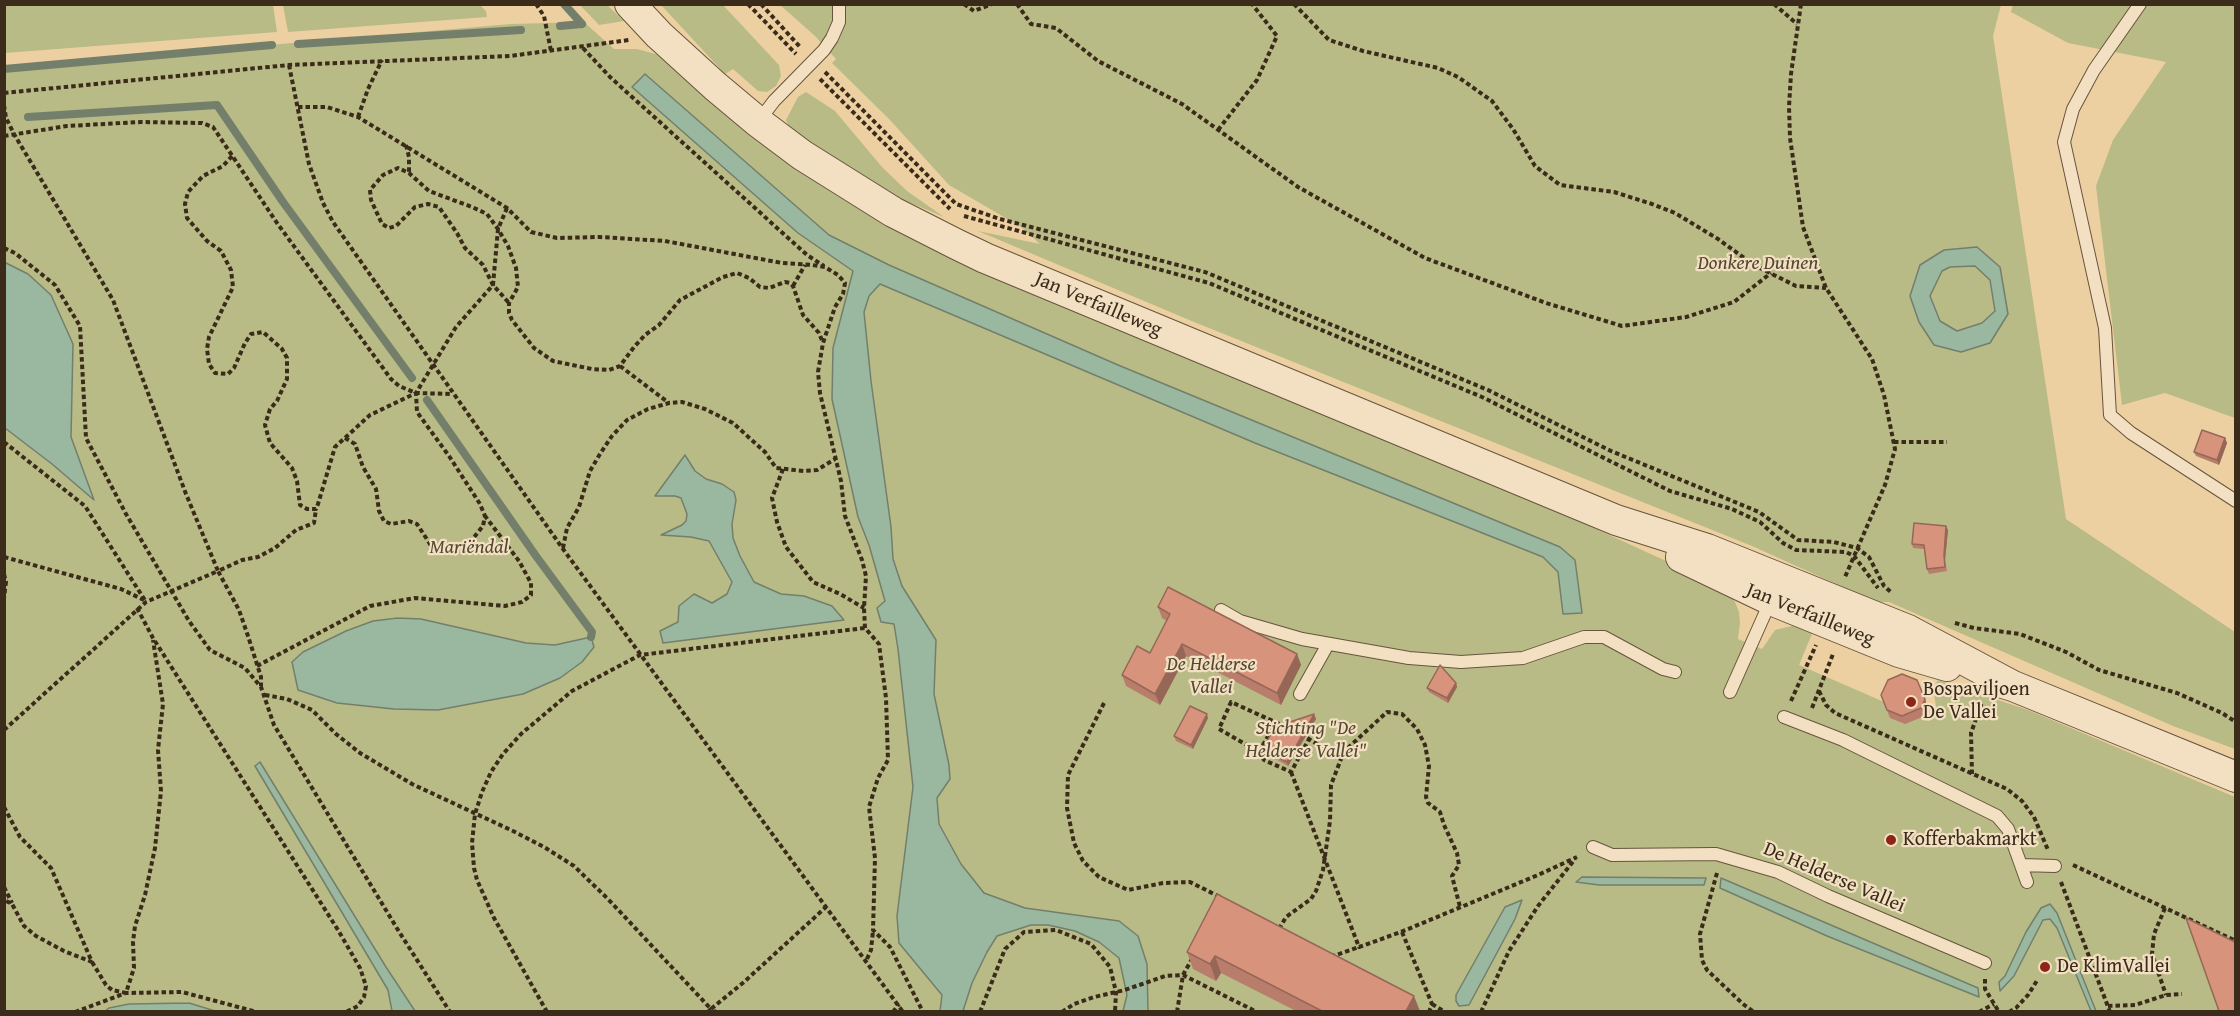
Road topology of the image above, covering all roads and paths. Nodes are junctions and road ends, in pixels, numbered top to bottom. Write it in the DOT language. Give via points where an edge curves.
graph roads {
  1 [pos="536,4"];
  2 [pos="630,4"];
  3 [pos="748,4"];
  4 [pos="760,4"];
  5 [pos="839,4"];
  6 [pos="964,4"];
  7 [pos="992,4"];
  8 [pos="1017,4"];
  9 [pos="1252,4"];
  10 [pos="1294,4"];
  11 [pos="1774,4"];
  12 [pos="1801,4"];
  13 [pos="2140,4"];
  14 [pos="1797,24"];
  15 [pos="659,35"];
  16 [pos="582,47"];
  17 [pos="551,51"];
  18 [pos="382,60"];
  19 [pos="811,64"];
  20 [pos="289,65"];
  21 [pos="4,93"];
  22 [pos="4,105"];
  23 [pos="298,107"];
  24 [pos="358,117"];
  25 [pos="758,122"];
  26 [pos="1218,130"];
  27 [pos="14,134"];
  28 [pos="4,135"];
  29 [pos="406,145"];
  30 [pos="232,156"];
  31 [pos="409,173"];
  32 [pos="507,208"];
  33 [pos="498,229"];
  34 [pos="4,248"];
  35 [pos="805,265"];
  36 [pos="825,267"];
  37 [pos="1771,273"];
  38 [pos="493,285"];
  39 [pos="793,286"];
  40 [pos="1826,288"];
  41 [pos="509,303"];
  42 [pos="823,342"];
  43 [pos="434,366"];
  44 [pos="620,366"];
  45 [pos="416,393"];
  46 [pos="453,394"];
  47 [pos="669,403"];
  48 [pos="345,438"];
  49 [pos="4,442"];
  50 [pos="1894,442"];
  51 [pos="1947,442"];
  52 [pos="835,459"];
  53 [pos="783,470"];
  54 [pos="2235,501"];
  55 [pos="316,509"];
  56 [pos="485,516"];
  57 [pos="1857,548"];
  58 [pos="563,549"];
  59 [pos="1854,556"];
  60 [pos="4,557"];
  61 [pos="218,571"];
  62 [pos="1868,573"];
  63 [pos="4,574"];
  64 [pos="1776,590"];
  65 [pos="171,592"];
  66 [pos="4,598"];
  67 [pos="1899,599"];
  68 [pos="146,602"];
  69 [pos="137,608"];
  70 [pos="864,608"];
  71 [pos="1221,610"];
  72 [pos="1946,620"];
  73 [pos="865,628"];
  74 [pos="1844,630"];
  75 [pos="153,638"];
  76 [pos="1328,644"];
  77 [pos="640,655"];
  78 [pos="257,666"];
  79 [pos="1675,672"];
  80 [pos="2005,684"];
  81 [pos="261,687"];
  82 [pos="1819,691"];
  83 [pos="1730,692"];
  84 [pos="1300,694"];
  85 [pos="265,695"];
  86 [pos="1104,703"];
  87 [pos="1784,717"];
  88 [pos="1276,722"];
  89 [pos="2235,722"];
  90 [pos="4,730"];
  91 [pos="1309,739"];
  92 [pos="1260,752"];
  93 [pos="1341,759"];
  94 [pos="1291,772"];
  95 [pos="1972,774"];
  96 [pos="2235,777"];
  97 [pos="4,807"];
  98 [pos="475,814"];
  99 [pos="1593,847"];
  100 [pos="1716,854"];
  101 [pos="1577,857"];
  102 [pos="1324,858"];
  103 [pos="2071,864"];
  104 [pos="2021,865"];
  105 [pos="2055,866"];
  106 [pos="2027,882"];
  107 [pos="4,886"];
  108 [pos="1224,898"];
  109 [pos="4,900"];
  110 [pos="12,904"];
  111 [pos="826,907"];
  112 [pos="1460,907"];
  113 [pos="2165,908"];
  114 [pos="1270,924"];
  115 [pos="1279,929"];
  116 [pos="873,930"];
  117 [pos="1401,932"];
  118 [pos="1288,933"];
  119 [pos="2235,941"];
  120 [pos="1359,947"];
  121 [pos="1324,952"];
  122 [pos="1193,956"];
  123 [pos="867,960"];
  124 [pos="92,962"];
  125 [pos="1985,963"];
  126 [pos="1183,975"];
  127 [pos="2038,979"];
  128 [pos="1116,992"];
  129 [pos="126,993"];
  130 [pos="2182,993"];
  131 [pos="2166,995"];
  132 [pos="899,1004"];
  133 [pos="1432,1004"];
  134 [pos="1994,1004"];
  135 [pos="2108,1006"];
  136 [pos="710,1010"];
  137 [pos="75,1011"];
  138 [pos="257,1011"];
  139 [pos="346,1011"];
  140 [pos="450,1011"];
  141 [pos="547,1011"];
  142 [pos="716,1011"];
  143 [pos="893,1011"];
  144 [pos="903,1011"];
  145 [pos="923,1011"];
  146 [pos="980,1011"];
  147 [pos="1062,1011"];
  148 [pos="1115,1011"];
  149 [pos="1177,1011"];
  150 [pos="1257,1011"];
  151 [pos="1429,1011"];
  152 [pos="1446,1011"];
  153 [pos="1481,1011"];
  154 [pos="1754,1011"];
  155 [pos="1979,1011"];
  156 [pos="1999,1011"];
  157 [pos="2009,1011"];
  1 -- 17 [label="path" via="544,16"];
  2 -- 15 [label="street, Jan Verfailleweg"];
  3 -- 19 [label="path"];
  4 -- 19 [label="path"];
  5 -- 19 [label="lane" via="832,38"];
  6 -- 7 [label="path" via="974,11"];
  8 -- 26 [label="path" via="1031,24 1056,28 1098,61 1182,104"];
  9 -- 26 [label="path" via="1277,36 1257,80"];
  10 -- 37 [label="path" via="1329,40 1438,68 1458,77 1492,101 1535,166 1560,185 1614,192 1675,213"];
  11 -- 14 [label="path"];
  12 -- 14 [label="path"];
  13 -- 54 [label="lane" via="2094,70 2073,109 2064,142 2105,328 2110,415"];
  14 -- 40 [label="path" via="1790,138 1803,227"];
  15 -- 16 [label="path"];
  15 -- 25 [label="street, Jan Verfailleweg"];
  16 -- 17 [label="path"];
  16 -- 36 [label="path" via="618,85"];
  17 -- 18 [label="path"];
  18 -- 20 [label="path"];
  18 -- 24 [label="path"];
  19 -- 25 [label="lane"];
  19 -- 57 [label="path" via="956,204 1205,272 1488,390 1611,451 1759,512 1798,540"];
  19 -- 59 [label="path" via="953,213 1209,283 1482,397 1670,491 1732,509 1760,522 1796,550 1846,552"];
  20 -- 21 [label="path"];
  20 -- 23 [label="path"];
  22 -- 27 [label="path"];
  23 -- 24 [label="path" via="327,107"];
  23 -- 43 [label="path" via="309,164 323,203"];
  24 -- 29 [label="path"];
  25 -- 64 [label="street, Jan Verfailleweg" via="802,155 893,212 985,258 1616,520 1707,549"];
  26 -- 37 [label="path" via="1298,187 1425,258 1622,327 1686,317 1734,302"];
  27 -- 28 [label="path"];
  27 -- 30 [label="path" via="67,126 202,123 213,128"];
  27 -- 61 [label="path" via="113,300"];
  29 -- 31 [label="path"];
  29 -- 32 [label="path"];
  30 -- 45 [label="path" via="390,379"];
  30 -- 55 [label="path" via="223,166 203,176 189,192 185,204 187,218 221,251 231,270 233,286 209,338 209,364 215,373 228,374 251,334 263,332 282,349 287,358 287,379 270,409 266,425 270,443 292,468 300,505"];
  31 -- 33 [label="path" via="429,191 487,214"];
  31 -- 38 [label="path" via="398,168 383,175 370,190 382,224 388,228 396,226 415,207 439,207 465,248 483,265"];
  32 -- 33 [label="path"];
  32 -- 35 [label="path" via="531,232 557,238 665,241"];
  33 -- 38 [label="path"];
  33 -- 41 [label="path" via="516,268 518,287"];
  34 -- 65 [label="path" via="55,285 80,326 86,438"];
  35 -- 36 [label="path"];
  35 -- 39 [label="path"];
  36 -- 42 [label="path" via="845,283"];
  37 -- 40 [label="path" via="1796,286"];
  38 -- 41 [label="path"];
  38 -- 43 [label="path" via="456,327"];
  39 -- 42 [label="path" via="803,315"];
  39 -- 44 [label="path" via="785,282 760,287 736,273 723,277 680,300"];
  40 -- 50 [label="path" via="1872,359"];
  41 -- 44 [label="path" via="509,314 521,334 553,361 592,369"];
  42 -- 52 [label="path" via="818,372 820,393"];
  43 -- 45 [label="path"];
  43 -- 46 [label="path"];
  44 -- 47 [label="path"];
  45 -- 46 [label="path"];
  45 -- 48 [label="path" via="370,415"];
  45 -- 56 [label="path" via="417,412"];
  46 -- 58 [label="path"];
  47 -- 53 [label="path" via="682,402 733,423 765,452 776,468"];
  47 -- 58 [label="path" via="627,420 612,436 590,471 579,507 567,528"];
  48 -- 55 [label="path" via="335,447"];
  48 -- 56 [label="path" via="355,444 376,489 384,520 391,524 417,524 432,547 451,549 464,545 479,531"];
  49 -- 68 [label="path" via="85,506"];
  50 -- 51 [label="path"];
  50 -- 57 [label="path" via="1885,486"];
  52 -- 53 [label="path" via="817,470"];
  52 -- 70 [label="path" via="842,481 845,516 866,576"];
  53 -- 70 [label="path" via="772,498 786,547 813,582"];
  55 -- 61 [label="path" via="314,522 296,530 275,548"];
  56 -- 78 [label="path" via="531,583 531,594 522,602 505,606 415,598 370,606"];
  57 -- 59 [label="path"];
  57 -- 67 [label="path" via="1869,557 1884,586"];
  58 -- 77 [label="path"];
  59 -- 62 [label="path"];
  60 -- 68 [label="path" via="121,590"];
  61 -- 65 [label="path"];
  61 -- 78 [label="path" via="239,610"];
  63 -- 66 [label="path"];
  64 -- 74 [label="street, Jan Verfailleweg"];
  64 -- 80 [label="street, Jan Verfailleweg" via="1908,630"];
  64 -- 83 [label="lane"];
  65 -- 68 [label="path"];
  65 -- 81 [label="path" via="210,650 245,668"];
  68 -- 69 [label="path"];
  69 -- 75 [label="path"];
  69 -- 90 [label="path"];
  70 -- 73 [label="path"];
  71 -- 76 [label="lane" via="1240,621"];
  72 -- 89 [label="path" via="2020,634 2098,670 2177,693"];
  73 -- 77 [label="path"];
  73 -- 116 [label="path" via="879,644 888,760 869,807 875,858"];
  74 -- 80 [label="street, Jan Verfailleweg" via="1899,652"];
  74 -- 82 [label="path"];
  75 -- 129 [label="path" via="163,704 158,750 161,791 155,848 135,926 134,968"];
  75 -- 139 [label="path" via="360,969 366,986 364,998"];
  76 -- 79 [label="lane" via="1409,658 1461,662 1522,658 1584,638 1604,638"];
  76 -- 84 [label="lane"];
  77 -- 98 [label="path" via="572,691 521,734 491,772"];
  77 -- 111 [label="path"];
  78 -- 81 [label="path"];
  80 -- 95 [label="path" via="1979,707 1971,733"];
  80 -- 96 [label="street, Jan Verfailleweg"];
  81 -- 85 [label="path"];
  85 -- 98 [label="path" via="312,710 360,753 412,784"];
  85 -- 140 [label="path" via="274,725"];
  86 -- 108 [label="path" via="1068,775 1067,808 1074,843 1083,861 1099,877 1128,890 1190,882"];
  87 -- 104 [label="lane" via="1843,740 1997,816 2008,829"];
  88 -- 91 [label="path"];
  88 -- 92 [label="path"];
  88 -- 92 [label="path" via="1231,702 1219,729"];
  91 -- 93 [label="path"];
  91 -- 94 [label="path"];
  92 -- 94 [label="path" via="1264,760"];
  93 -- 102 [label="path" via="1331,785"];
  93 -- 112 [label="path" via="1387,712 1402,714 1417,729 1429,766 1426,797 1440,812 1457,853 1459,865 1452,876"];
  94 -- 102 [label="path"];
  97 -- 124 [label="path" via="20,837 51,868"];
  98 -- 136 [label="path" via="544,847 573,866"];
  98 -- 141 [label="path" via="472,856 477,880 511,950"];
  99 -- 100 [label="lane, De Helderse Vallei" via="1612,855"];
  99 -- 101 [label="path"];
  100 -- 125 [label="lane, De Helderse Vallei" via="1778,872"];
  100 -- 154 [label="path" via="1719,866 1700,934 1702,960 1707,970"];
  101 -- 112 [label="path"];
  101 -- 153 [label="path" via="1509,951"];
  102 -- 115 [label="path" via="1311,899 1286,917"];
  102 -- 120 [label="path"];
  103 -- 113 [label="path"];
  104 -- 105 [label="lane"];
  104 -- 106 [label="lane"];
  107 -- 110 [label="path"];
  109 -- 110 [label="path"];
  110 -- 124 [label="path" via="24,926 36,936"];
  111 -- 123 [label="path"];
  111 -- 136 [label="path"];
  112 -- 117 [label="path"];
  113 -- 119 [label="path"];
  113 -- 131 [label="path" via="2154,934 2152,954"];
  114 -- 115 [label="path"];
  115 -- 118 [label="path"];
  116 -- 123 [label="path"];
  116 -- 145 [label="path" via="890,947"];
  117 -- 120 [label="path"];
  117 -- 133 [label="path"];
  120 -- 121 [label="path" via="1333,956"];
  122 -- 126 [label="path"];
  123 -- 132 [label="path"];
  124 -- 129 [label="path" via="106,985"];
  125 -- 134 [label="path" via="1985,989"];
  126 -- 128 [label="path" via="1165,976"];
  126 -- 149 [label="path"];
  126 -- 150 [label="path"];
  127 -- 157 [label="path"];
  128 -- 146 [label="path" via="1110,967 1091,944 1056,930 1024,932 1005,949"];
  128 -- 147 [label="path"];
  128 -- 148 [label="path"];
  129 -- 137 [label="path"];
  129 -- 138 [label="path" via="182,992"];
  130 -- 131 [label="path"];
  131 -- 135 [label="path" via="2134,1005"];
  132 -- 143 [label="path"];
  132 -- 144 [label="path"];
  133 -- 151 [label="path"];
  133 -- 152 [label="path"];
  134 -- 155 [label="path"];
  134 -- 156 [label="path"];
  136 -- 142 [label="path"];
}
